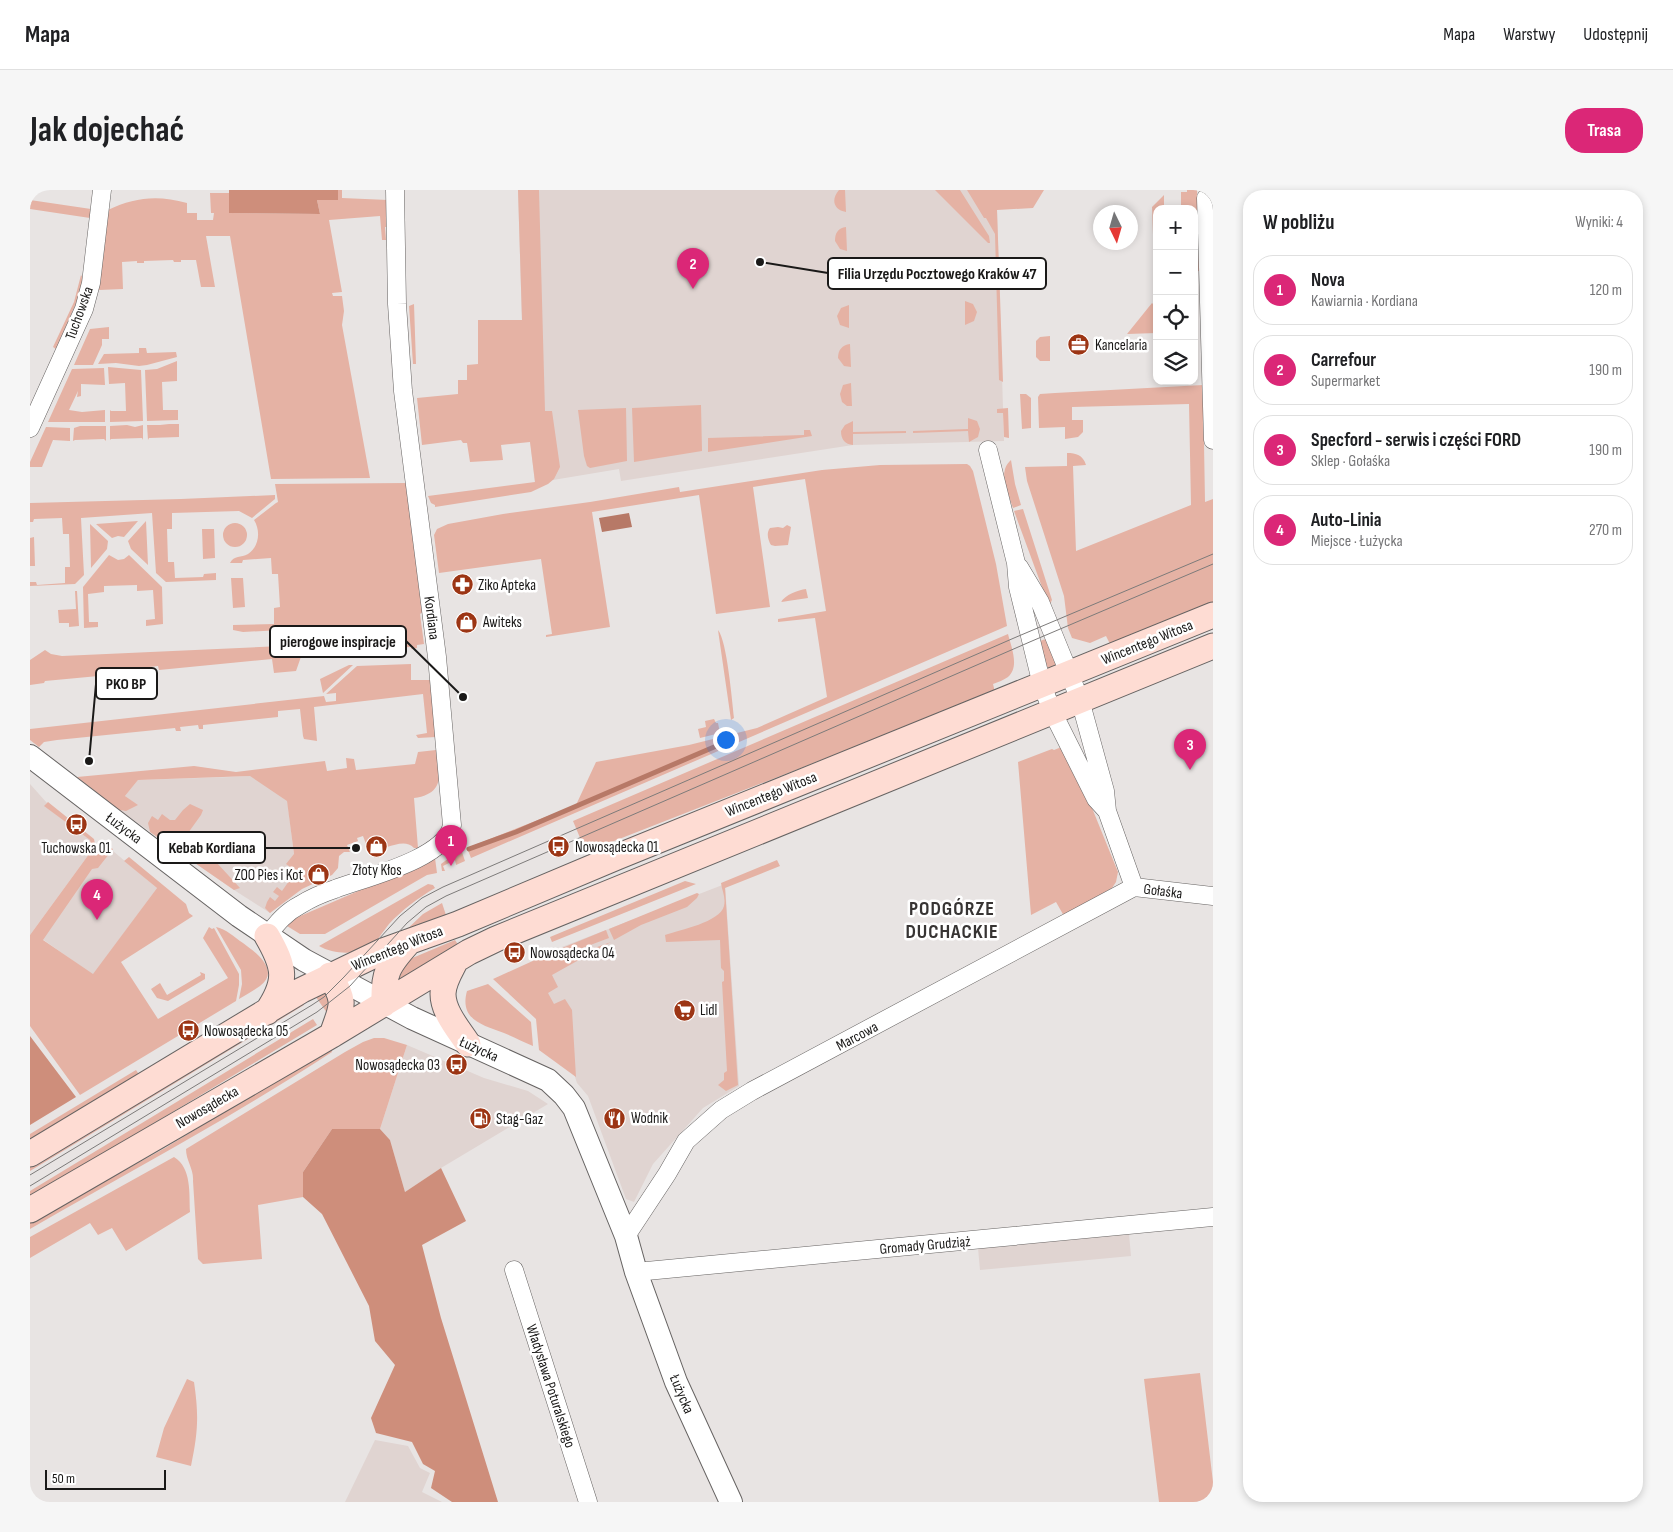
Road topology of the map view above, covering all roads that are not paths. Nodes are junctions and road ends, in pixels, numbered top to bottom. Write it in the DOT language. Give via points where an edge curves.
graph roads {
  1 [pos="102,190"];
  2 [pos="395,190"];
  3 [pos="1206,198"];
  4 [pos="1211,311"];
  5 [pos="30,428"];
  6 [pos="1213,440"];
  7 [pos="988,450"];
  8 [pos="1016,563"];
  9 [pos="1213,615"];
  10 [pos="1213,646"];
  11 [pos="1070,673"];
  12 [pos="1042,685"];
  13 [pos="1080,700"];
  14 [pos="1052,711"];
  15 [pos="30,756"];
  16 [pos="1107,811"];
  17 [pos="1134,887"];
  18 [pos="1213,896"];
  19 [pos="267,936"];
  20 [pos="410,941"];
  21 [pos="456,960"];
  22 [pos="330,975"];
  23 [pos="384,1004"];
  24 [pos="267,1012"];
  25 [pos="332,1035"];
  26 [pos="468,1044"];
  27 [pos="30,1154"];
  28 [pos="30,1210"];
  29 [pos="1213,1217"];
  30 [pos="626,1236"];
  31 [pos="514,1270"];
  32 [pos="636,1272"];
  33 [pos="588,1502"];
  34 [pos="732,1502"];
  1 -- 5 [label="street, Tuchowska" via="91,283 84,309"];
  2 -- 19 [label="street, Kordiana" via="397,304 403,391 437,657 452,825 436,846 418,859 301,904 282,917"];
  3 -- 4 [label="street"];
  4 -- 6 [label="street"];
  7 -- 8 [label="street"];
  8 -- 11 [label="street, Gołaśka" via="1040,602"];
  8 -- 12 [label="street, Gołaśka" via="1018,587"];
  9 -- 11 [label="main road, Wincentego Witosa"];
  10 -- 13 [label="main road, Wincentego Witosa"];
  11 -- 12 [label="main road, Wincentego Witosa"];
  11 -- 13 [label="street, Gołaśka"];
  12 -- 14 [label="street, Gołaśka"];
  12 -- 20 [label="main road, Wincentego Witosa"];
  13 -- 14 [label="main road, Wincentego Witosa"];
  13 -- 16 [label="street, Gołaśka" via="1105,791"];
  14 -- 16 [label="street, Gołaśka" via="1096,798"];
  14 -- 21 [label="main road, Wincentego Witosa" via="496,939"];
  15 -- 19 [label="street, Łużycka"];
  16 -- 17 [label="street, Gołaśka"];
  17 -- 18 [label="street, Gołaśka"];
  17 -- 30 [label="street, Marcowa" via="721,1110 686,1142"];
  19 -- 22 [label="street, Łużycka"];
  19 -- 24 [label="main road" via="277,954 282,974 280,989"];
  20 -- 22 [label="main road, Wincentego Witosa"];
  20 -- 23 [label="main road" via="388,968 384,978"];
  21 -- 23 [label="main road, Wincentego Witosa"];
  21 -- 26 [label="main road" via="443,993 446,1007"];
  22 -- 23 [label="street, Łużycka"];
  22 -- 24 [label="main road"];
  22 -- 25 [label="main road" via="342,1001"];
  23 -- 25 [label="main road, Nowosądecka"];
  23 -- 26 [label="street, Łużycka"];
  24 -- 27 [label="main road"];
  25 -- 28 [label="main road, Nowosądecka"];
  26 -- 30 [label="street, Łużycka" via="548,1080 564,1095 574,1108"];
  29 -- 32 [label="street, Gromady Grudziąż"];
  30 -- 32 [label="street, Łużycka"];
  31 -- 33 [label="street, Władysława Poturalskiego"];
  32 -- 34 [label="street, Łużycka" via="676,1382"];
}
